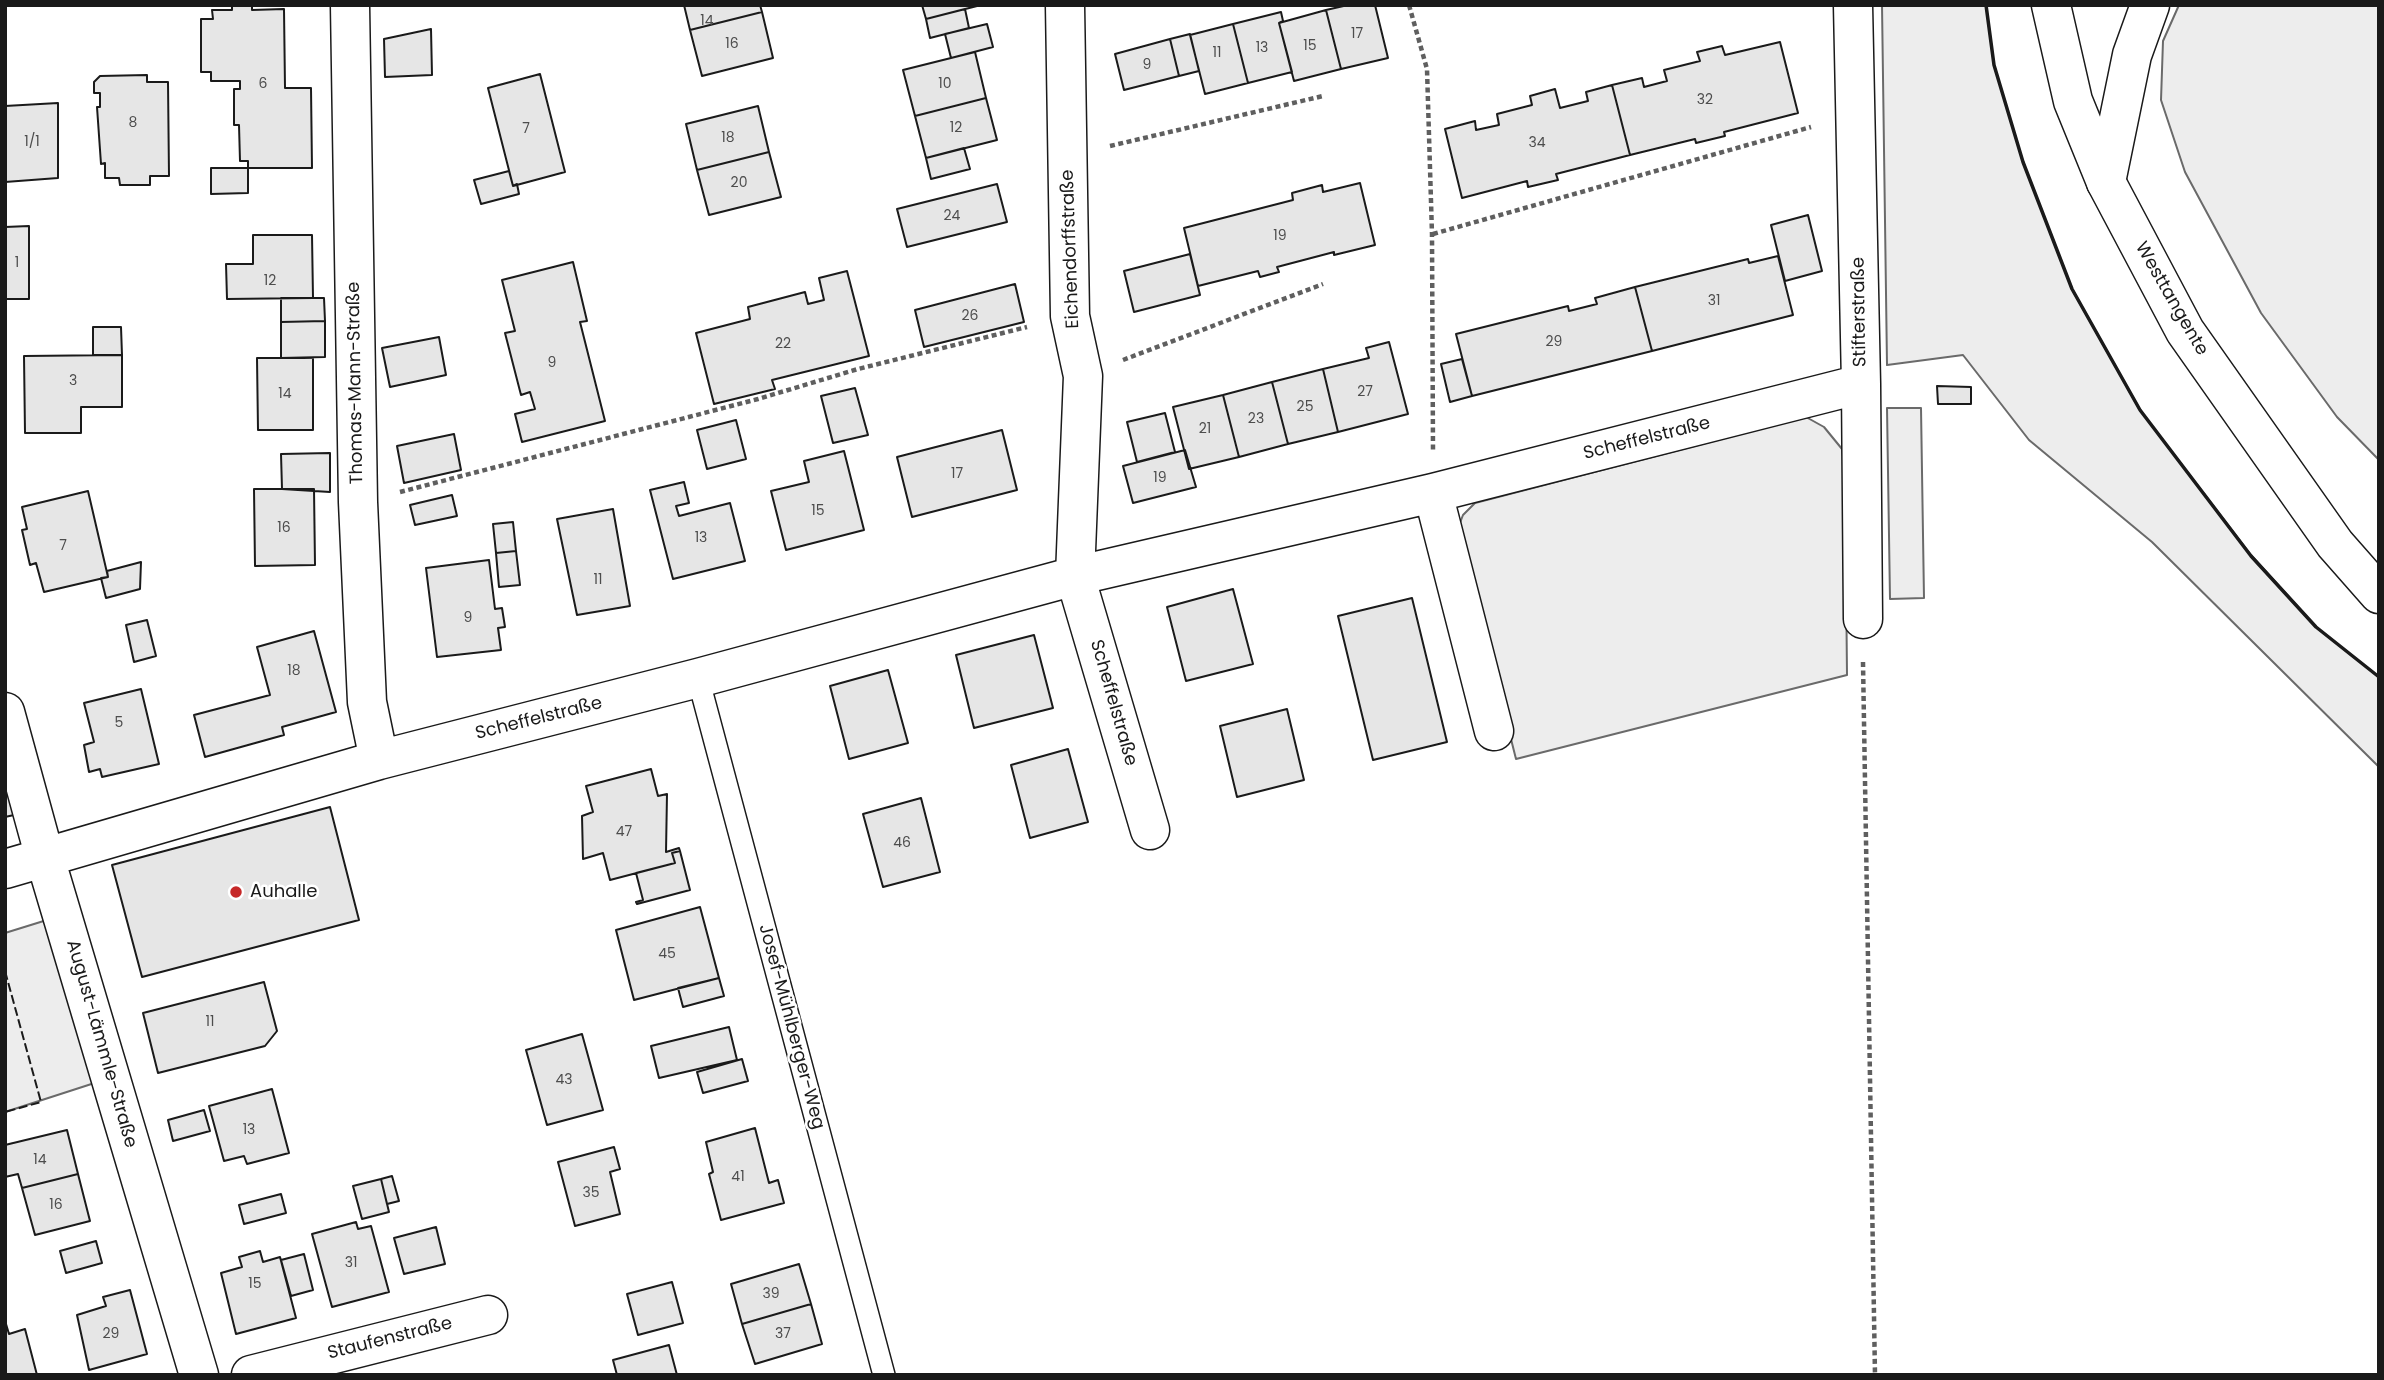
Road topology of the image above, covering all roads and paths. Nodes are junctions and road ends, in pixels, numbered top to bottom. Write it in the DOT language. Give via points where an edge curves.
graph roads {
  1 [pos="350,5"];
  2 [pos="1065,5"];
  3 [pos="1409,5"];
  4 [pos="1853,5"];
  5 [pos="2051,5"];
  6 [pos="2150,5"];
  7 [pos="1323,96"];
  8 [pos="1856,114"];
  9 [pos="1068,155"];
  10 [pos="2106,182"];
  11 [pos="1432,234"];
  12 [pos="1323,284"];
  13 [pos="1070,316"];
  14 [pos="1083,376"];
  15 [pos="1861,384"];
  16 [pos="1433,493"];
  17 [pos="358,502"];
  18 [pos="1075,576"];
  19 [pos="2379,594"];
  20 [pos="1863,619"];
  21 [pos="698,678"];
  22 [pos="5,712"];
  23 [pos="1494,731"];
  24 [pos="379,760"];
  25 [pos="1150,830"];
  26 [pos="45,858"];
  27 [pos="5,869"];
  28 [pos="488,1314"];
  29 [pos="199,1375"];
  30 [pos="251,1375"];
  31 [pos="884,1375"];
  32 [pos="1875,1375"];
  1 -- 17 [label="main road, Thomas-Mann-Straße"];
  2 -- 9 [label="main road, Eichendorffstraße"];
  3 -- 11 [label="path" via="1427,69"];
  4 -- 8 [label="main road, Stifterstraße"];
  5 -- 10 [label="main road, Westtangente" via="2073,101"];
  6 -- 10 [label="main road" via="2132,55"];
  7 -- 9 [label="path"];
  8 -- 11 [label="path"];
  8 -- 15 [label="main road, Stifterstraße"];
  9 -- 13 [label="main road, Eichendorffstraße"];
  10 -- 19 [label="main road, Westtangente" via="2185,331 2335,544"];
  11 -- 16 [label="path"];
  12 -- 14 [label="path"];
  13 -- 14 [label="main road, Eichendorffstraße"];
  13 -- 17 [label="path"];
  14 -- 18 [label="main road, Eichendorffstraße"];
  15 -- 16 [label="main road, Scheffelstraße"];
  15 -- 20 [label="main road, Stifterstraße"];
  16 -- 18 [label="main road, Scheffelstraße"];
  16 -- 23 [label="main road"];
  17 -- 24 [label="main road, Thomas-Mann-Straße" via="367,702"];
  18 -- 21 [label="main road, Scheffelstraße"];
  18 -- 25 [label="main road, Scheffelstraße"];
  20 -- 32 [label="path"];
  21 -- 24 [label="main road, Scheffelstraße"];
  21 -- 31 [label="lane, Josef-Mühlberger-Weg"];
  22 -- 26 [label="main road, August-Lämmle-Straße"];
  24 -- 26 [label="main road, Scheffelstraße"];
  26 -- 27 [label="main road, Scheffelstraße"];
  26 -- 29 [label="main road, August-Lämmle-Straße"];
  28 -- 30 [label="main road, Staufenstraße"];
}
